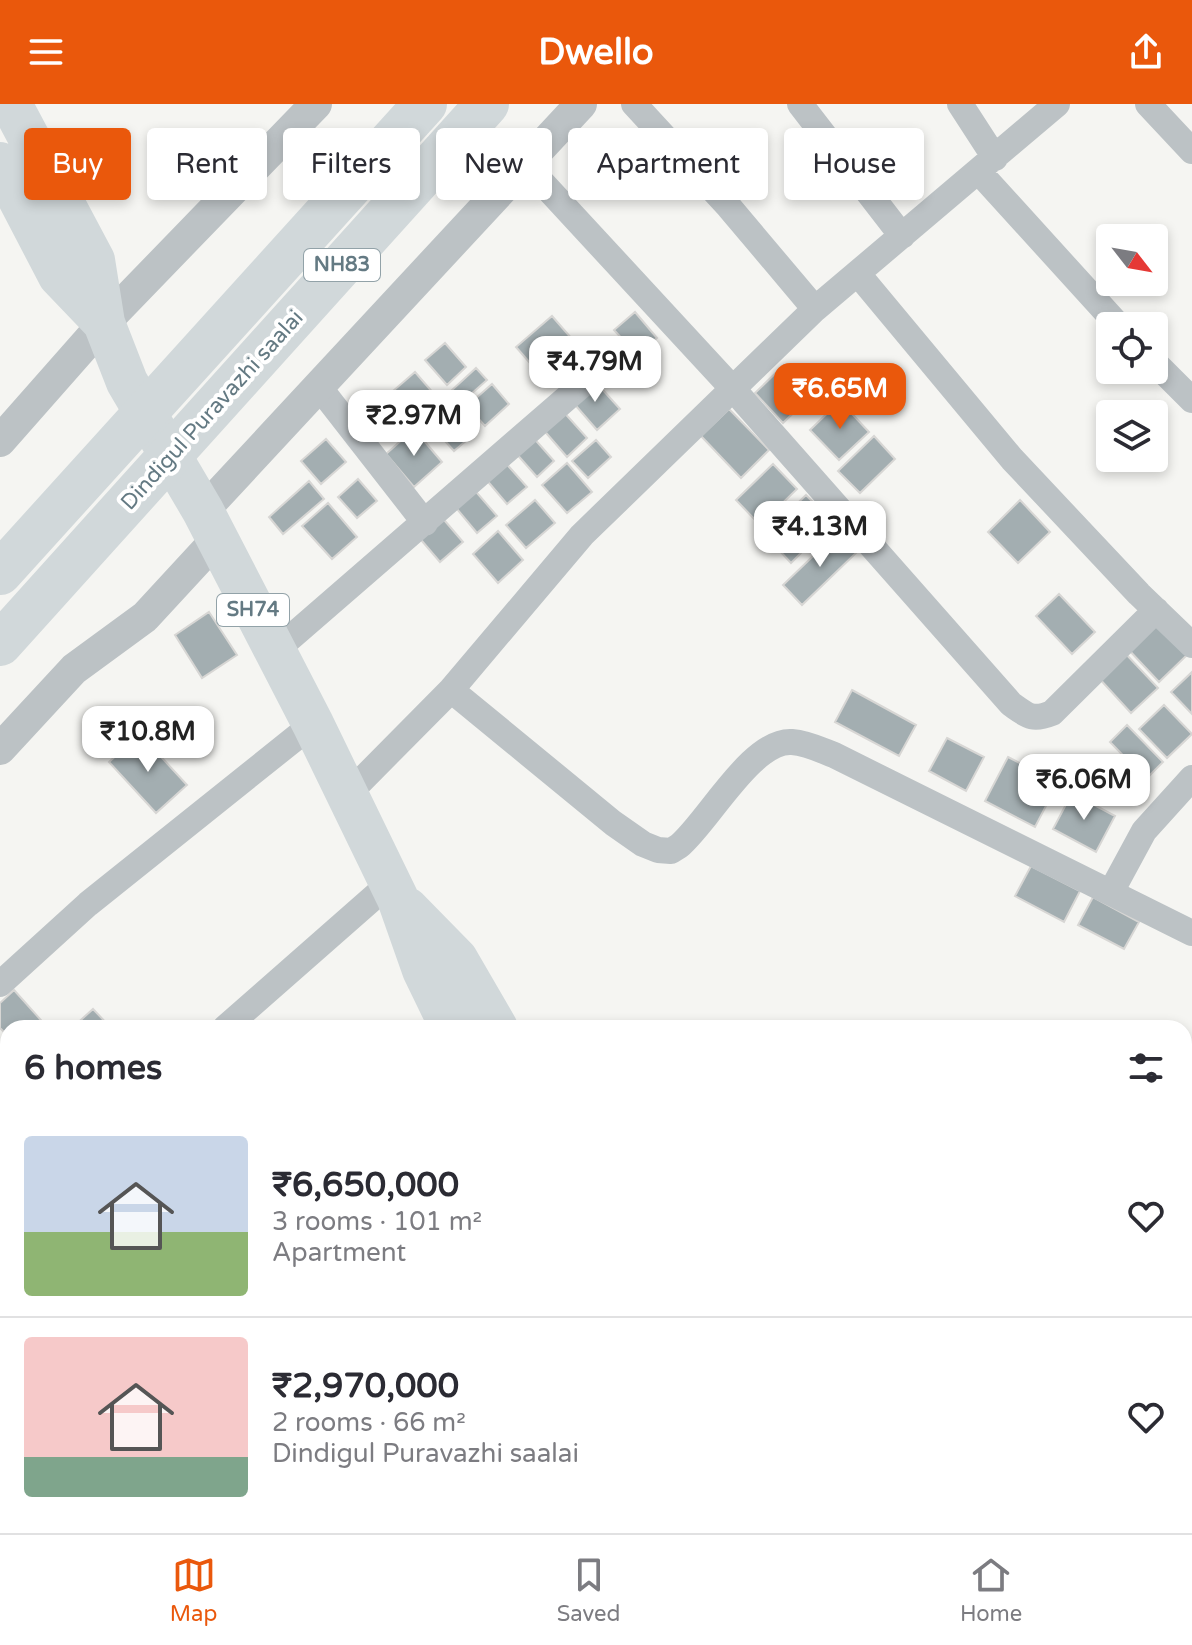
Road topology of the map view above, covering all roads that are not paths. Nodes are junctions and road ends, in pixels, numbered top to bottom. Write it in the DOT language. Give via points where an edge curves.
graph roads {
  1 [pos="11,104"];
  2 [pos="316,104"];
  3 [pos="425,104"];
  4 [pos="487,104"];
  5 [pos="581,104"];
  6 [pos="634,104"];
  7 [pos="800,104"];
  8 [pos="960,104"];
  9 [pos="1057,104"];
  10 [pos="1148,104"];
  11 [pos="552,135"];
  12 [pos="1192,151"];
  13 [pos="0,163"];
  14 [pos="987,165"];
  15 [pos="552,193"];
  16 [pos="492,200"];
  17 [pos="902,236"];
  18 [pos="858,274"];
  19 [pos="815,309"];
  20 [pos="1108,312"];
  21 [pos="104,323"];
  22 [pos="1168,376"];
  23 [pos="583,384"];
  24 [pos="319,387"];
  25 [pos="733,389"];
  26 [pos="1192,400"];
  27 [pos="0,441"];
  28 [pos="425,523"];
  29 [pos="210,525"];
  30 [pos="0,573"];
  31 [pos="1156,610"];
  32 [pos="0,644"];
  33 [pos="1192,645"];
  34 [pos="274,652"];
  35 [pos="451,690"];
  36 [pos="313,724"];
  37 [pos="0,749"];
  38 [pos="1192,778"];
  39 [pos="348,794"];
  40 [pos="394,891"];
  41 [pos="1111,892"];
  42 [pos="1192,933"];
  43 [pos="0,984"];
  44 [pos="235,1020"];
  45 [pos="447,1020"];
  46 [pos="492,1020"];
  1 -- 21 [label="main road, SH74" via="94,260"];
  2 -- 21 [label="street"];
  3 -- 30 [label="highway, NH83"];
  4 -- 32 [label="highway, Dindigul Puravazhi saalai / NH83"];
  5 -- 11 [label="street"];
  6 -- 19 [label="street"];
  7 -- 17 [label="street"];
  8 -- 14 [label="street"];
  9 -- 14 [label="street"];
  10 -- 12 [label="street"];
  13 -- 21 [label="main road, SH74" via="59,276"];
  14 -- 17 [label="street"];
  14 -- 20 [label="street"];
  15 -- 25 [label="street"];
  16 -- 24 [label="street"];
  17 -- 18 [label="street"];
  18 -- 19 [label="street"];
  18 -- 31 [label="street" via="1012,459"];
  19 -- 25 [label="street"];
  21 -- 27 [label="street"];
  21 -- 29 [label="main road, SH74" via="127,382"];
  22 -- 26 [label="street"];
  23 -- 28 [label="street"];
  24 -- 28 [label="street"];
  24 -- 29 [label="street"];
  25 -- 31 [label="street" via="992,685 1027,715 1039,719 1052,713"];
  25 -- 35 [label="street" via="582,535"];
  28 -- 34 [label="street"];
  29 -- 34 [label="main road, SH74"];
  29 -- 37 [label="street" via="145,617 74,669"];
  31 -- 33 [label="street"];
  34 -- 36 [label="main road, SH74"];
  35 -- 39 [label="street"];
  35 -- 41 [label="street" via="613,823 658,850 679,846 757,758 774,744 791,742 834,755"];
  36 -- 39 [label="main road, SH74"];
  36 -- 43 [label="street" via="88,904"];
  38 -- 41 [label="street" via="1144,831"];
  39 -- 40 [label="main road, SH74"];
  40 -- 44 [label="street"];
  40 -- 45 [label="main road, SH74"];
  40 -- 46 [label="main road, SH74" via="457,959"];
  41 -- 42 [label="street"];
}
